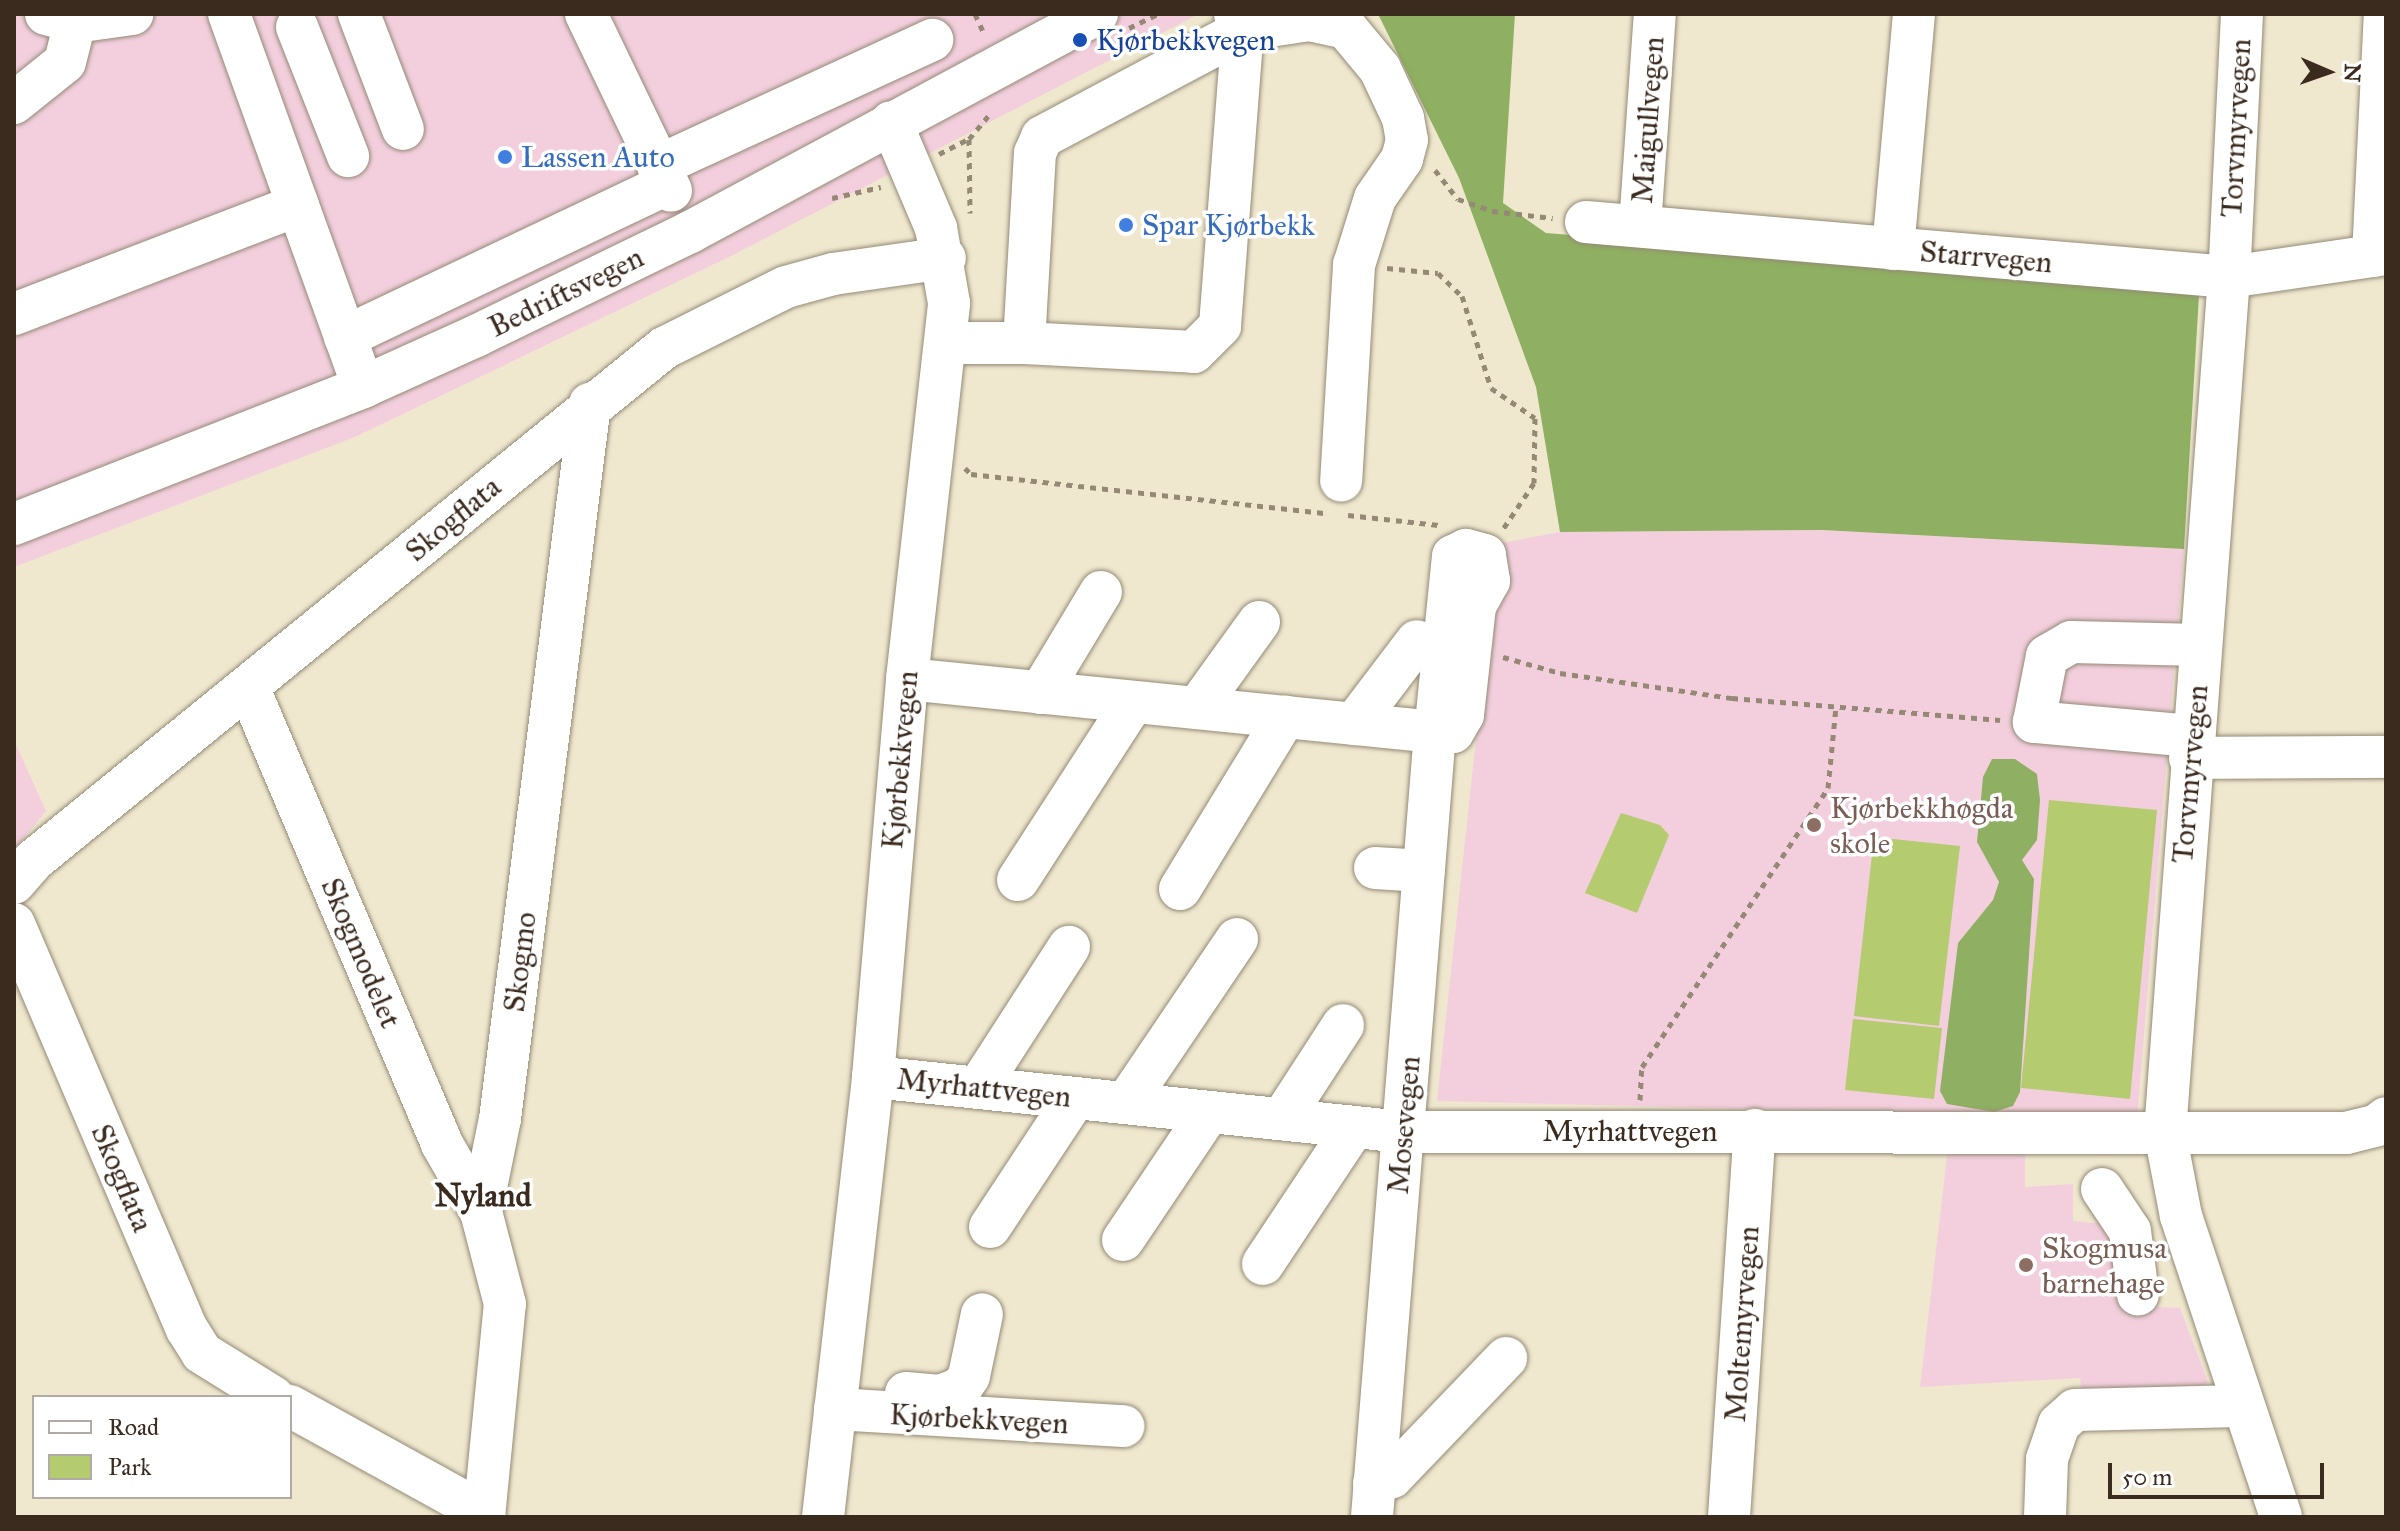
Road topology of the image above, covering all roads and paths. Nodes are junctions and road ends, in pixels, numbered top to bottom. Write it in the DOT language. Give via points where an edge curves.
graph roads {
  1 [pos="132,14"];
  2 [pos="359,14"];
  3 [pos="1097,14"];
  4 [pos="1655,14"];
  5 [pos="1914,14"];
  6 [pos="2242,14"];
  7 [pos="2385,14"];
  8 [pos="60,18"];
  9 [pos="599,19"];
  10 [pos="312,20"];
  11 [pos="1239,22"];
  12 [pos="235,32"];
  13 [pos="932,40"];
  14 [pos="14,103"];
  15 [pos="891,122"];
  16 [pos="403,129"];
  17 [pos="969,139"];
  18 [pos="1407,140"];
  19 [pos="348,156"];
  20 [pos="663,175"];
  21 [pos="298,205"];
  22 [pos="1586,222"];
  23 [pos="1640,226"];
  24 [pos="690,232"];
  25 [pos="958,244"];
  26 [pos="1893,249"];
  27 [pos="2380,255"];
  28 [pos="1354,265"];
  29 [pos="2229,277"];
  30 [pos="14,314"];
  31 [pos="345,337"];
  32 [pos="946,343"];
  33 [pos="1024,343"];
  34 [pos="363,387"];
  35 [pos="590,404"];
  36 [pos="959,462"];
  37 [pos="1341,481"];
  38 [pos="14,524"];
  39 [pos="1469,556"];
  40 [pos="1101,592"];
  41 [pos="1259,622"];
  42 [pos="1417,641"];
  43 [pos="2201,645"];
  44 [pos="1470,653"];
  45 [pos="907,679"];
  46 [pos="249,689"];
  47 [pos="1040,693"];
  48 [pos="1133,702"];
  49 [pos="1836,706"];
  50 [pos="1197,708"];
  51 [pos="1285,717"];
  52 [pos="2034,722"];
  53 [pos="1354,724"];
  54 [pos="1435,732"];
  55 [pos="2191,747"];
  56 [pos="2386,757"];
  57 [pos="1375,868"];
  58 [pos="1424,871"];
  59 [pos="1018,880"];
  60 [pos="14,883"];
  61 [pos="1180,889"];
  62 [pos="14,924"];
  63 [pos="1237,939"];
  64 [pos="1069,947"];
  65 [pos="1343,1025"];
  66 [pos="873,1077"];
  67 [pos="978,1088"];
  68 [pos="1075,1098"];
  69 [pos="1126,1103"];
  70 [pos="1209,1112"];
  71 [pos="2386,1118"];
  72 [pos="1282,1119"];
  73 [pos="1354,1127"];
  74 [pos="1755,1130"];
  75 [pos="1639,1131"];
  76 [pos="1403,1132"];
  77 [pos="2165,1133"];
  78 [pos="2102,1189"];
  79 [pos="481,1212"];
  80 [pos="2181,1216"];
  81 [pos="990,1227"];
  82 [pos="2130,1231"];
  83 [pos="1123,1240"];
  84 [pos="1263,1264"];
  85 [pos="2138,1295"];
  86 [pos="982,1314"];
  87 [pos="1506,1358"];
  88 [pos="270,1395"];
  89 [pos="836,1398"];
  90 [pos="2241,1406"];
  91 [pos="292,1407"];
  92 [pos="1123,1426"];
  93 [pos="1373,1500"];
  94 [pos="484,1515"];
  95 [pos="823,1517"];
  96 [pos="1729,1517"];
  97 [pos="2045,1517"];
  98 [pos="2281,1517"];
  1 -- 8 [label="street"];
  2 -- 16 [label="street"];
  3 -- 15 [label="street, Bedriftsvegen"];
  4 -- 23 [label="street, Maigullvegen"];
  5 -- 26 [label="street"];
  6 -- 29 [label="street, Torvmyrvegen"];
  7 -- 27 [label="street"];
  8 -- 14 [label="street" via="65,62"];
  9 -- 20 [label="street"];
  10 -- 12 [label="street"];
  10 -- 19 [label="street"];
  11 -- 18 [label="street" via="1309,20 1346,28 1380,69 1403,118"];
  11 -- 33 [label="street" via="1042,137 1035,153"];
  11 -- 33 [label="street" via="1220,326 1194,352"];
  12 -- 21 [label="street"];
  13 -- 20 [label="street"];
  15 -- 24 [label="street, Bedriftsvegen"];
  15 -- 25 [label="street, Kjørbekkvegen"];
  17 -- 25 [label="path"];
  18 -- 22 [label="path" via="1458,199 1492,211"];
  18 -- 28 [label="street" via="1402,159 1375,198"];
  20 -- 24 [label="street"];
  20 -- 31 [label="street"];
  21 -- 30 [label="street"];
  21 -- 31 [label="street"];
  22 -- 23 [label="street, Starrvegen"];
  23 -- 26 [label="street, Starrvegen"];
  24 -- 34 [label="street, Bedriftsvegen"];
  25 -- 32 [label="street, Kjørbekkvegen"];
  25 -- 35 [label="street, Skogflata" via="786,287 664,348"];
  26 -- 29 [label="street, Starrvegen"];
  27 -- 29 [label="street, Starrvegen"];
  28 -- 37 [label="street"];
  28 -- 39 [label="path" via="1438,273 1462,296 1491,388 1535,418 1534,483"];
  29 -- 43 [label="street, Torvmyrvegen"];
  31 -- 34 [label="street"];
  32 -- 33 [label="street"];
  32 -- 45 [label="street, Kjørbekkvegen"];
  34 -- 38 [label="street, Bedriftsvegen"];
  35 -- 46 [label="street, Skogflata"];
  35 -- 79 [label="street, Skogmo" via="500,1119"];
  36 -- 39 [label="path" via="971,474 1443,526"];
  39 -- 44 [label="street" via="1489,581 1475,606"];
  39 -- 54 [label="street, Mosevegen"];
  40 -- 47 [label="street"];
  41 -- 50 [label="street"];
  42 -- 53 [label="street"];
  43 -- 52 [label="street" via="2071,642 2047,656"];
  43 -- 55 [label="street, Torvmyrvegen"];
  44 -- 49 [label="path" via="1670,689"];
  44 -- 54 [label="street" via="1463,715 1453,732"];
  45 -- 47 [label="street"];
  45 -- 66 [label="street, Kjørbekkvegen"];
  46 -- 60 [label="street, Skogflata" via="34,860"];
  46 -- 79 [label="street, Skogmodelet" via="442,1144"];
  47 -- 48 [label="street"];
  48 -- 50 [label="street"];
  48 -- 59 [label="street"];
  49 -- 52 [label="path"];
  49 -- 75 [label="path" via="1828,788 1642,1067"];
  50 -- 51 [label="street"];
  51 -- 53 [label="street"];
  51 -- 61 [label="street"];
  52 -- 55 [label="street"];
  53 -- 54 [label="street"];
  54 -- 58 [label="street, Mosevegen"];
  55 -- 56 [label="street"];
  55 -- 77 [label="street, Torvmyrvegen"];
  57 -- 58 [label="street"];
  58 -- 76 [label="street, Mosevegen"];
  62 -- 88 [label="street, Skogflata" via="187,1329 202,1353"];
  63 -- 69 [label="street"];
  64 -- 67 [label="street"];
  65 -- 72 [label="street"];
  66 -- 67 [label="street, Myrhattvegen"];
  66 -- 89 [label="street, Kjørbekkvegen"];
  67 -- 68 [label="street, Myrhattvegen"];
  68 -- 69 [label="street, Myrhattvegen"];
  68 -- 81 [label="street"];
  69 -- 70 [label="street, Myrhattvegen"];
  70 -- 72 [label="street, Myrhattvegen"];
  70 -- 83 [label="street"];
  71 -- 77 [label="street, Myrhattvegen" via="2346,1133"];
  72 -- 73 [label="street, Myrhattvegen"];
  73 -- 76 [label="street, Myrhattvegen"];
  73 -- 84 [label="street"];
  74 -- 75 [label="street, Myrhattvegen"];
  74 -- 77 [label="street, Myrhattvegen"];
  74 -- 96 [label="street, Moltemyrvegen"];
  75 -- 76 [label="street, Myrhattvegen"];
  76 -- 93 [label="street, Mosevegen"];
  77 -- 80 [label="street, Torvmyrvegen"];
  78 -- 82 [label="street"];
  79 -- 94 [label="street, Skogmo" via="505,1304"];
  80 -- 82 [label="street"];
  80 -- 90 [label="street, Torvmyrvegen"];
  82 -- 85 [label="street"];
  86 -- 89 [label="street" via="969,1376 952,1394"];
  87 -- 93 [label="street"];
  89 -- 92 [label="street, Kjørbekkvegen"];
  89 -- 95 [label="street, Kjørbekkvegen"];
  90 -- 97 [label="street" via="2075,1410 2059,1424 2047,1459"];
  90 -- 98 [label="street, Torvmyrvegen"];
  91 -- 94 [label="street"];
}
